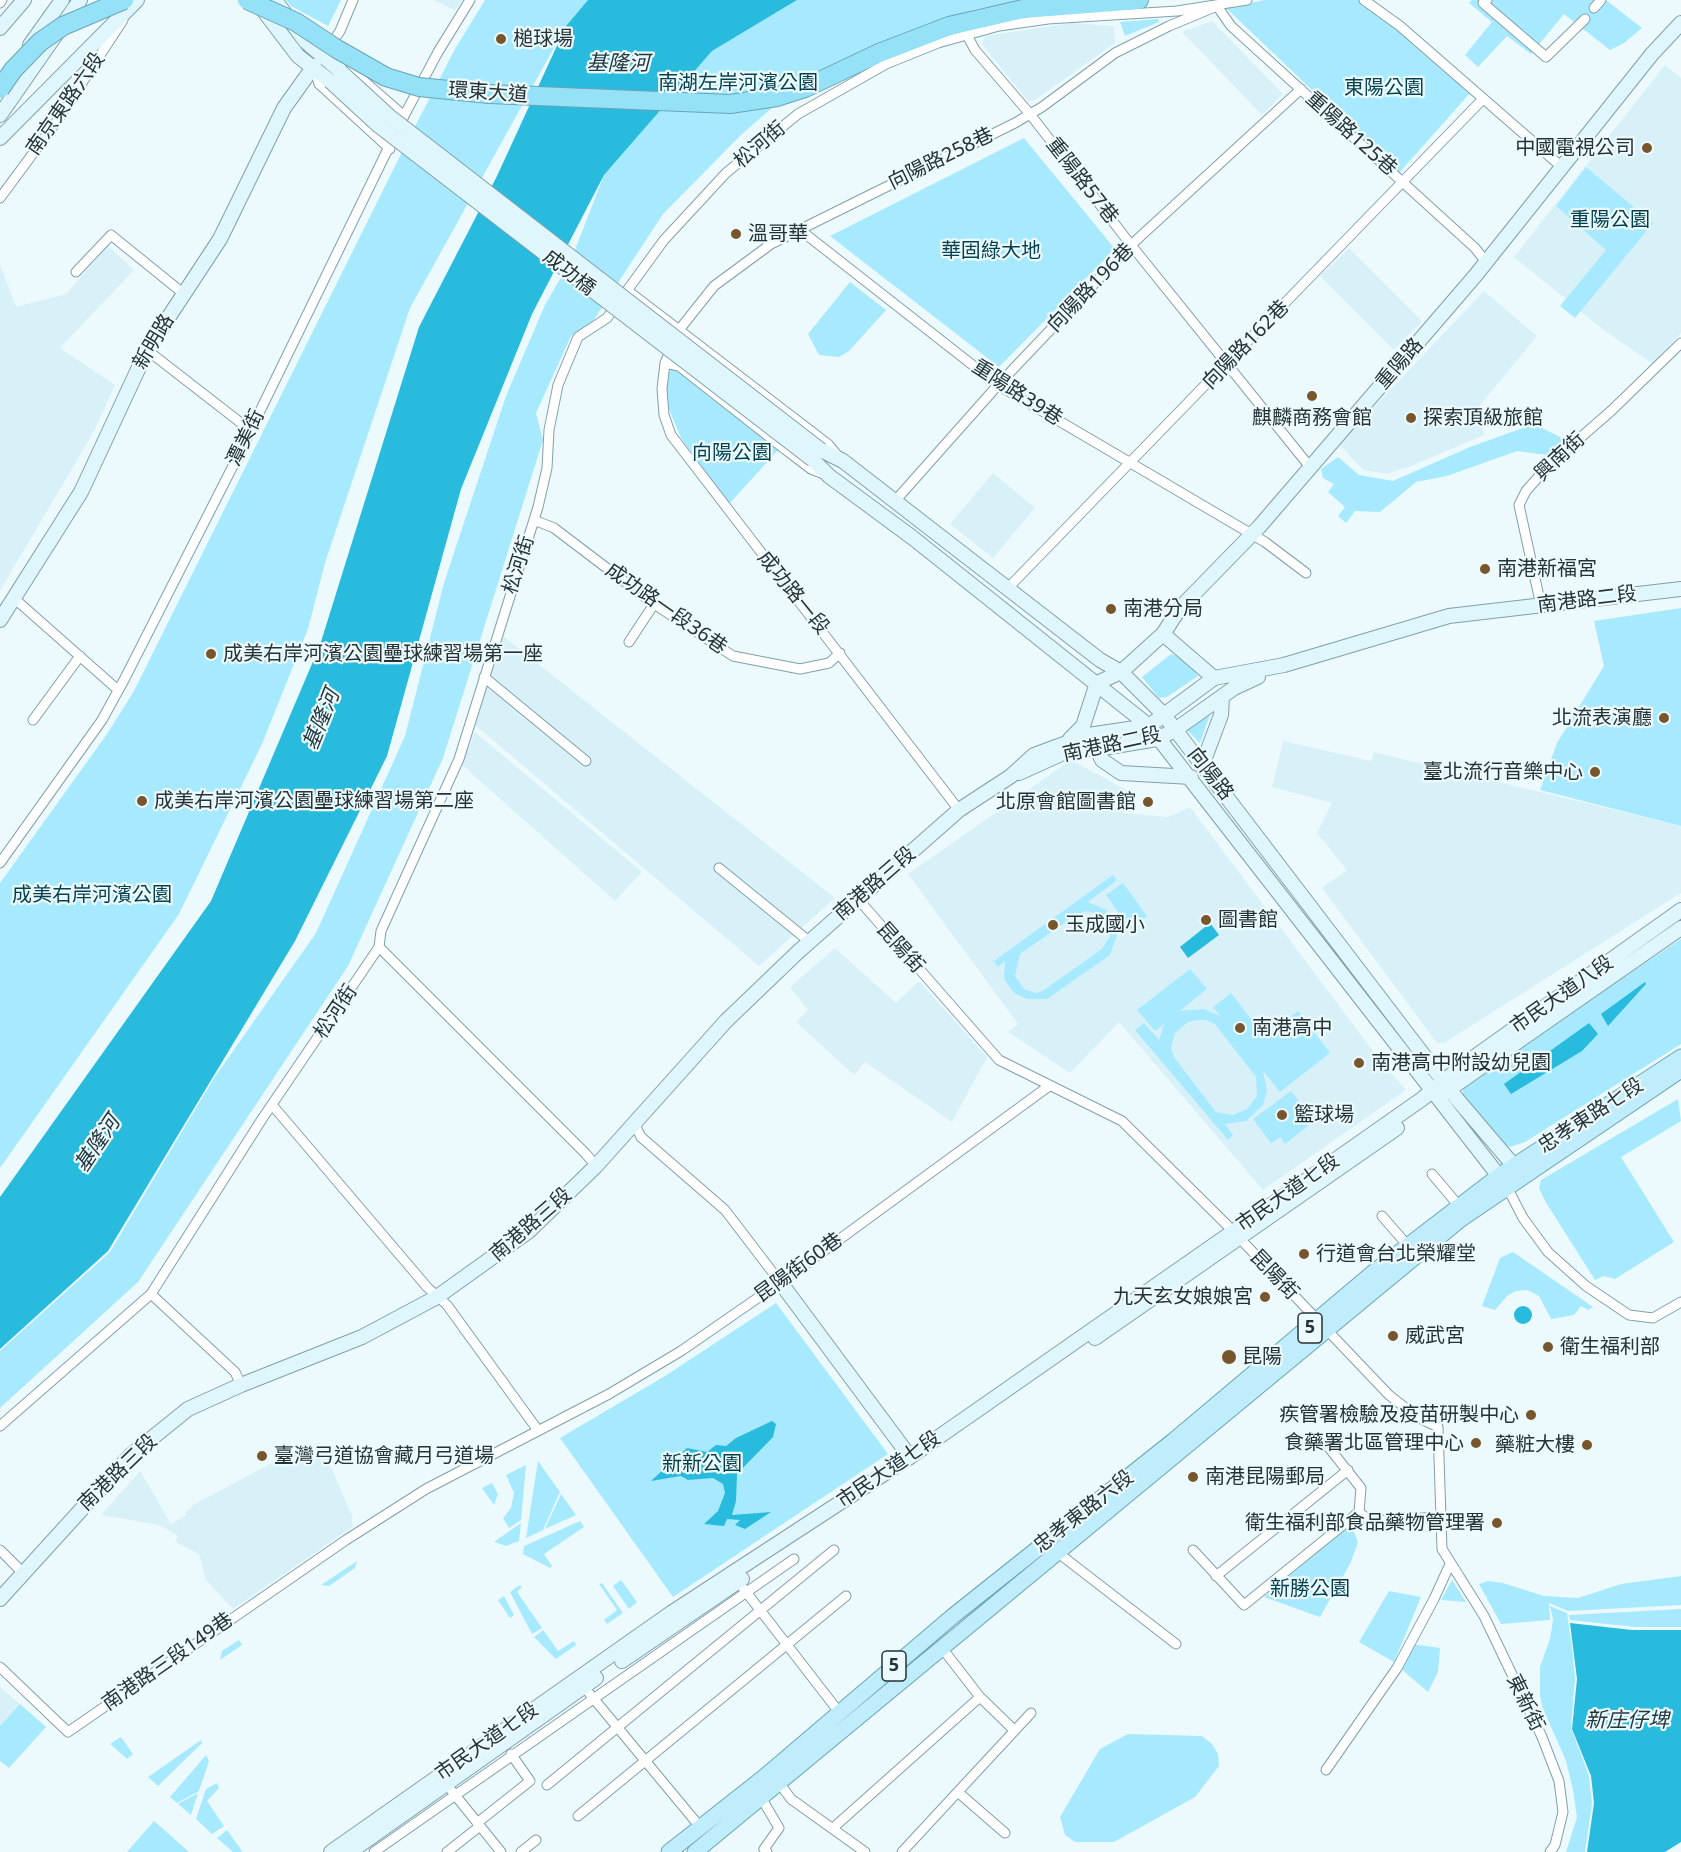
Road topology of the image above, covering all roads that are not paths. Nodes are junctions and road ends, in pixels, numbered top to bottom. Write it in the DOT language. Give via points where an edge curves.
graph roads {
  1 [pos="24,0"];
  2 [pos="62,0"];
  3 [pos="80,0"];
  4 [pos="109,0"];
  5 [pos="247,0"];
  6 [pos="255,0"];
  7 [pos="275,0"];
  8 [pos="353,0"];
  9 [pos="470,0"];
  10 [pos="1129,0"];
  11 [pos="1139,0"];
  12 [pos="1247,0"];
  13 [pos="1364,0"];
  14 [pos="1487,0"];
  15 [pos="1602,0"];
  16 [pos="130,3"];
  17 [pos="1217,6"];
  18 [pos="1594,8"];
  19 [pos="1586,19"];
  20 [pos="1681,23"];
  21 [pos="0,28"];
  22 [pos="967,34"];
  23 [pos="319,61"];
  24 [pos="0,77"];
  25 [pos="397,80"];
  26 [pos="0,88"];
  27 [pos="1301,89"];
  28 [pos="1482,100"];
  29 [pos="1030,114"];
  30 [pos="0,115"];
  31 [pos="404,116"];
  32 [pos="0,138"];
  33 [pos="390,149"];
  34 [pos="1563,168"];
  35 [pos="1403,182"];
  36 [pos="0,198"];
  37 [pos="799,229"];
  38 [pos="1131,245"];
  39 [pos="1486,262"];
  40 [pos="76,272"];
  41 [pos="627,290"];
  42 [pos="184,294"];
  43 [pos="679,330"];
  44 [pos="1680,346"];
  45 [pos="147,350"];
  46 [pos="665,363"];
  47 [pos="1227,364"];
  48 [pos="998,385"];
  49 [pos="250,430"];
  50 [pos="817,455"];
  51 [pos="843,461"];
  52 [pos="1131,463"];
  53 [pos="1310,468"];
  54 [pos="829,476"];
  55 [pos="895,501"];
  56 [pos="534,520"];
  57 [pos="1251,534"];
  58 [pos="1306,573"];
  59 [pos="1008,588"];
  60 [pos="1681,590"];
  61 [pos="15,598"];
  62 [pos="654,604"];
  63 [pos="1541,606"];
  64 [pos="0,620"];
  65 [pos="1163,634"];
  66 [pos="629,642"];
  67 [pos="840,653"];
  68 [pos="80,656"];
  69 [pos="1284,665"];
  70 [pos="1121,672"];
  71 [pos="484,677"];
  72 [pos="1214,678"];
  73 [pos="1097,683"];
  74 [pos="118,690"];
  75 [pos="1222,697"];
  76 [pos="1164,715"];
  77 [pos="33,720"];
  78 [pos="1149,726"];
  79 [pos="1175,730"];
  80 [pos="1157,739"];
  81 [pos="1067,741"];
  82 [pos="1098,749"];
  83 [pos="586,761"];
  84 [pos="1203,764"];
  85 [pos="1011,776"];
  86 [pos="1191,777"];
  87 [pos="959,810"];
  88 [pos="0,864"];
  89 [pos="719,868"];
  90 [pos="858,899"];
  91 [pos="1681,910"];
  92 [pos="1681,927"];
  93 [pos="810,942"];
  94 [pos="379,947"];
  95 [pos="1681,1057"];
  96 [pos="1681,1070"];
  97 [pos="1049,1086"];
  98 [pos="1447,1086"];
  99 [pos="1435,1095"];
  100 [pos="273,1106"];
  101 [pos="634,1124"];
  102 [pos="596,1167"];
  103 [pos="1519,1171"];
  104 [pos="1432,1174"];
  105 [pos="1504,1181"];
  106 [pos="1459,1206"];
  107 [pos="1382,1216"];
  108 [pos="1236,1235"];
  109 [pos="1409,1247"];
  110 [pos="780,1282"];
  111 [pos="151,1294"];
  112 [pos="437,1297"];
  113 [pos="1681,1302"];
  114 [pos="1322,1324"];
  115 [pos="241,1385"];
  116 [pos="0,1426"];
  117 [pos="537,1429"];
  118 [pos="1326,1444"];
  119 [pos="910,1457"];
  120 [pos="1348,1470"];
  121 [pos="1359,1512"];
  122 [pos="1440,1517"];
  123 [pos="346,1540"];
  124 [pos="0,1550"];
  125 [pos="834,1550"];
  126 [pos="1193,1550"];
  127 [pos="1057,1552"];
  128 [pos="794,1559"];
  129 [pos="1450,1564"];
  130 [pos="22,1572"];
  131 [pos="1216,1576"];
  132 [pos="739,1582"];
  133 [pos="846,1596"];
  134 [pos="0,1599"];
  135 [pos="760,1611"];
  136 [pos="1176,1644"];
  137 [pos="786,1645"];
  138 [pos="942,1648"];
  139 [pos="0,1667"];
  140 [pos="584,1687"];
  141 [pos="980,1697"];
  142 [pos="593,1700"];
  143 [pos="839,1712"];
  144 [pos="1031,1713"];
  145 [pos="619,1728"];
  146 [pos="1014,1730"];
  147 [pos="511,1754"];
  148 [pos="645,1761"];
  149 [pos="1326,1770"];
  150 [pos="775,1777"];
  151 [pos="547,1785"];
  152 [pos="450,1789"];
  153 [pos="959,1793"];
  154 [pos="762,1799"];
  155 [pos="578,1816"];
  156 [pos="479,1824"];
  157 [pos="701,1828"];
  158 [pos="833,1828"];
  159 [pos="1005,1833"];
  160 [pos="536,1840"];
  161 [pos="331,1852"];
  162 [pos="350,1852"];
  163 [pos="374,1852"];
  164 [pos="447,1852"];
  165 [pos="501,1852"];
  166 [pos="521,1852"];
  167 [pos="669,1852"];
  168 [pos="695,1852"];
  169 [pos="767,1852"];
  170 [pos="865,1852"];
  171 [pos="902,1852"];
  172 [pos="1550,1852"];
  1 -- 21 [label="main road"];
  2 -- 26 [label="main road"];
  3 -- 30 [label="main road"];
  4 -- 24 [label="highway, bridge" via="54,27"];
  5 -- 25 [label="highway, 環東大道, bridge" via="294,21 367,67"];
  6 -- 23 [label="main road" via="298,56"];
  7 -- 23 [label="main road"];
  8 -- 23 [label="street" via="340,31"];
  9 -- 31 [label="street, 潭美街"];
  10 -- 25 [label="highway, 環東大道, bridge" via="1022,9 947,26 804,87 730,104 489,93 415,86"];
  11 -- 25 [label="highway, 環東大道, bridge" via="1023,9 949,26 804,88 777,97 730,104 489,94 419,87"];
  12 -- 17 [label="street, 松河街"];
  13 -- 28 [label="street"];
  14 -- 19 [label="street" via="1483,3 1546,57"];
  15 -- 18 [label="street"];
  16 -- 26 [label="highway, bridge" via="86,15 48,37"];
  16 -- 32 [label="main road"];
  16 -- 36 [label="street, 南京東路六段" via="57,121"];
  17 -- 22 [label="street, 松河街" via="1048,19"];
  17 -- 27 [label="street, 重陽路125巷" via="1231,26"];
  17 -- 29 [label="street, 向陽路258巷" via="1115,54"];
  20 -- 34 [label="main road, 重陽路"];
  22 -- 29 [label="street, 重陽路57巷" via="975,50"];
  22 -- 41 [label="street, 松河街" via="886,64 798,114 726,173 664,240"];
  23 -- 31 [label="street" via="342,62"];
  23 -- 33 [label="street" via="319,84"];
  23 -- 42 [label="main road, 新明路" via="284,108 220,239"];
  23 -- 50 [label="main road, 成功橋, bridge"];
  27 -- 35 [label="street, 重陽路125巷"];
  27 -- 38 [label="street, 向陽路196巷"];
  28 -- 34 [label="street"];
  28 -- 35 [label="street, 向陽路162巷"];
  29 -- 37 [label="street, 向陽路258巷"];
  29 -- 38 [label="street, 重陽路57巷"];
  31 -- 33 [label="street, 潭美街"];
  33 -- 49 [label="street, 潭美街"];
  34 -- 39 [label="main road, 重陽路"];
  35 -- 39 [label="street, 重陽路125巷"];
  35 -- 47 [label="street, 向陽路162巷"];
  37 -- 43 [label="street, 向陽路258巷" via="740,264 714,286"];
  37 -- 48 [label="street, 重陽路39巷"];
  38 -- 47 [label="street, 重陽路57巷"];
  38 -- 48 [label="street, 向陽路196巷"];
  39 -- 53 [label="main road, 重陽路"];
  40 -- 42 [label="street" via="111,235"];
  41 -- 43 [label="street"];
  41 -- 56 [label="street, 松河街" via="607,318 578,337 570,351 558,385 549,430 547,468"];
  42 -- 45 [label="main road, 新明路"];
  43 -- 46 [label="street, 成功路一段"];
  43 -- 51 [label="street" via="828,444"];
  44 -- 63 [label="street, 興南街" via="1549,465 1526,491 1519,505"];
  45 -- 49 [label="street"];
  45 -- 61 [label="main road, 新明路" via="81,492"];
  46 -- 54 [label="street" via="679,366 796,458"];
  46 -- 67 [label="street, 成功路一段" via="664,415 671,435"];
  47 -- 52 [label="street, 向陽路162巷"];
  47 -- 53 [label="street, 重陽路57巷"];
  48 -- 52 [label="street, 重陽路39巷"];
  48 -- 55 [label="street, 向陽路196巷"];
  49 -- 74 [label="street, 潭美街"];
  50 -- 51 [label="main road, 向陽路"];
  50 -- 54 [label="main road, 向陽路"];
  51 -- 55 [label="main road, 向陽路"];
  52 -- 57 [label="street, 重陽路39巷"];
  52 -- 59 [label="street, 向陽路162巷"];
  53 -- 57 [label="main road, 重陽路"];
  54 -- 73 [label="main road, 向陽路"];
  55 -- 59 [label="main road, 向陽路"];
  56 -- 62 [label="street, 成功路一段36巷" via="554,528"];
  56 -- 71 [label="street, 松河街"];
  57 -- 58 [label="street, 重陽路39巷"];
  57 -- 65 [label="main road, 重陽路" via="1180,608"];
  59 -- 70 [label="main road, 向陽路"];
  60 -- 63 [label="main road, 南港路二段"];
  61 -- 64 [label="main road, 新明路"];
  61 -- 68 [label="street"];
  62 -- 66 [label="street"];
  62 -- 67 [label="street, 成功路一段36巷" via="733,656 800,669 829,663"];
  63 -- 69 [label="main road, 南港路二段" via="1449,616"];
  65 -- 70 [label="main road, 重陽路"];
  65 -- 72 [label="main road"];
  67 -- 87 [label="street, 成功路一段"];
  68 -- 74 [label="street"];
  68 -- 77 [label="street"];
  69 -- 72 [label="main road, 南港路二段"];
  69 -- 75 [label="main road, 南港路二段"];
  70 -- 73 [label="main road, 重陽路"];
  70 -- 76 [label="main road, 向陽路"];
  71 -- 83 [label="street"];
  71 -- 94 [label="street, 松河街" via="456,768 381,931"];
  72 -- 76 [label="main road, 南港路二段"];
  73 -- 78 [label="main road, 向陽路"];
  73 -- 81 [label="main road" via="1083,726"];
  74 -- 88 [label="street, 潭美街" via="102,720"];
  75 -- 79 [label="main road, 南港路二段"];
  75 -- 84 [label="main road" via="1221,715"];
  76 -- 78 [label="main road, 南港路二段"];
  76 -- 79 [label="main road, 向陽路"];
  78 -- 80 [label="main road, 向陽路"];
  78 -- 81 [label="main road, 南港路二段"];
  79 -- 80 [label="main road, 南港路二段"];
  79 -- 84 [label="main road, 向陽路"];
  80 -- 82 [label="main road, 南港路二段"];
  80 -- 86 [label="main road, 向陽路"];
  81 -- 85 [label="main road, 南港路二段" via="1034,755"];
  82 -- 85 [label="main road, 南港路二段" via="1072,750"];
  82 -- 86 [label="main road" via="1102,760 1121,773"];
  84 -- 98 [label="main road, 向陽路"];
  85 -- 87 [label="main road, 南港路三段"];
  86 -- 99 [label="main road, 向陽路"];
  87 -- 90 [label="main road, 南港路三段"];
  89 -- 93 [label="street"];
  90 -- 93 [label="main road, 南港路三段"];
  90 -- 97 [label="street, 昆陽街" via="991,1053"];
  91 -- 98 [label="main road, 市民大道八段" via="1466,1063"];
  92 -- 98 [label="main road, 市民大道八段"];
  93 -- 101 [label="main road, 南港路三段" via="726,1021"];
  94 -- 100 [label="street, 松河街"];
  94 -- 102 [label="street"];
  95 -- 103 [label="main road, 忠孝東路七段 / 5"];
  96 -- 103 [label="main road, 忠孝東路七段 / 5"];
  97 -- 108 [label="street, 昆陽街" via="1122,1120"];
  97 -- 110 [label="street, 昆陽街60巷"];
  98 -- 99 [label="main road, 市民大道七段"];
  98 -- 103 [label="main road, 向陽路"];
  99 -- 105 [label="main road, 向陽路"];
  99 -- 108 [label="main road, 市民大道七段"];
  100 -- 111 [label="street, 松河街"];
  100 -- 112 [label="street"];
  101 -- 102 [label="main road, 南港路三段"];
  101 -- 110 [label="street" via="641,1137 725,1210"];
  102 -- 112 [label="main road, 南港路三段" via="529,1231"];
  103 -- 105 [label="main road, 忠孝東路七段 / 5"];
  104 -- 106 [label="street"];
  105 -- 106 [label="main road, 忠孝東路六段 / 5"];
  105 -- 113 [label="street" via="1522,1218 1556,1259 1629,1316 1653,1318"];
  105 -- 114 [label="main road, 忠孝東路六段 / 5" via="1461,1219"];
  106 -- 109 [label="main road, 忠孝東路六段 / 5"];
  107 -- 109 [label="street"];
  108 -- 114 [label="street, 昆陽街"];
  108 -- 119 [label="main road, 市民大道七段"];
  108 -- 132 [label="main road, 市民大道七段"];
  109 -- 114 [label="main road, 忠孝東路六段 / 5" via="1375,1271"];
  110 -- 117 [label="street, 昆陽街60巷" via="681,1351 609,1394"];
  110 -- 119 [label="main road"];
  111 -- 115 [label="street" via="235,1372"];
  111 -- 116 [label="street, 松河街"];
  112 -- 115 [label="main road, 南港路三段" via="362,1338"];
  112 -- 117 [label="street" via="447,1305"];
  114 -- 122 [label="street, 昆陽街" via="1399,1404 1438,1427"];
  114 -- 127 [label="main road, 忠孝東路六段 / 5" via="1226,1416"];
  114 -- 143 [label="main road, 忠孝東路六段 / 5"];
  115 -- 130 [label="main road, 南港路三段" via="188,1409 131,1455"];
  117 -- 123 [label="street, 昆陽街60巷" via="426,1489"];
  118 -- 120 [label="street"];
  119 -- 132 [label="main road, 市民大道七段"];
  120 -- 121 [label="street" via="1361,1488"];
  120 -- 131 [label="street"];
  121 -- 122 [label="street" via="1370,1521"];
  121 -- 131 [label="street" via="1244,1605"];
  122 -- 129 [label="street, 昆陽街" via="1442,1549"];
  123 -- 139 [label="street, 南港路三段149巷" via="68,1732"];
  124 -- 130 [label="street"];
  125 -- 135 [label="street"];
  126 -- 131 [label="street"];
  127 -- 136 [label="street"];
  127 -- 138 [label="main road, 忠孝東路六段 / 5"];
  128 -- 132 [label="street"];
  129 -- 149 [label="street" via="1397,1668"];
  129 -- 172 [label="street, 東新街" via="1484,1616 1559,1781 1563,1812 1556,1845"];
  130 -- 134 [label="main road, 南港路三段"];
  132 -- 135 [label="street"];
  132 -- 140 [label="main road, 市民大道七段"];
  132 -- 142 [label="street"];
  132 -- 161 [label="main road, 市民大道七段" via="671,1613"];
  133 -- 137 [label="street"];
  135 -- 137 [label="street"];
  135 -- 145 [label="street"];
  137 -- 143 [label="street"];
  137 -- 148 [label="street"];
  138 -- 141 [label="street"];
  138 -- 150 [label="main road, 忠孝東路六段 / 5"];
  140 -- 142 [label="street"];
  140 -- 152 [label="main road, 市民大道七段"];
  141 -- 146 [label="street"];
  141 -- 158 [label="street"];
  142 -- 145 [label="street"];
  142 -- 147 [label="street"];
  143 -- 150 [label="main road, 忠孝東路六段 / 5"];
  144 -- 146 [label="street"];
  145 -- 148 [label="street"];
  145 -- 151 [label="street"];
  146 -- 153 [label="street"];
  147 -- 152 [label="street"];
  147 -- 156 [label="street" via="530,1781"];
  148 -- 155 [label="street"];
  148 -- 157 [label="street"];
  150 -- 154 [label="main road, 忠孝東路六段 / 5"];
  150 -- 157 [label="main road, 忠孝東路六段 / 5"];
  150 -- 158 [label="street" via="791,1799"];
  152 -- 156 [label="street"];
  152 -- 162 [label="main road, 市民大道七段"];
  152 -- 163 [label="street"];
  153 -- 159 [label="street"];
  153 -- 171 [label="street"];
  154 -- 168 [label="main road, 忠孝東路六段 / 5"];
  154 -- 169 [label="street" via="779,1828 764,1849"];
  156 -- 164 [label="street"];
  156 -- 165 [label="street"];
  157 -- 167 [label="main road, 忠孝東路六段 / 5"];
  158 -- 170 [label="street"];
  160 -- 166 [label="street"];
}
